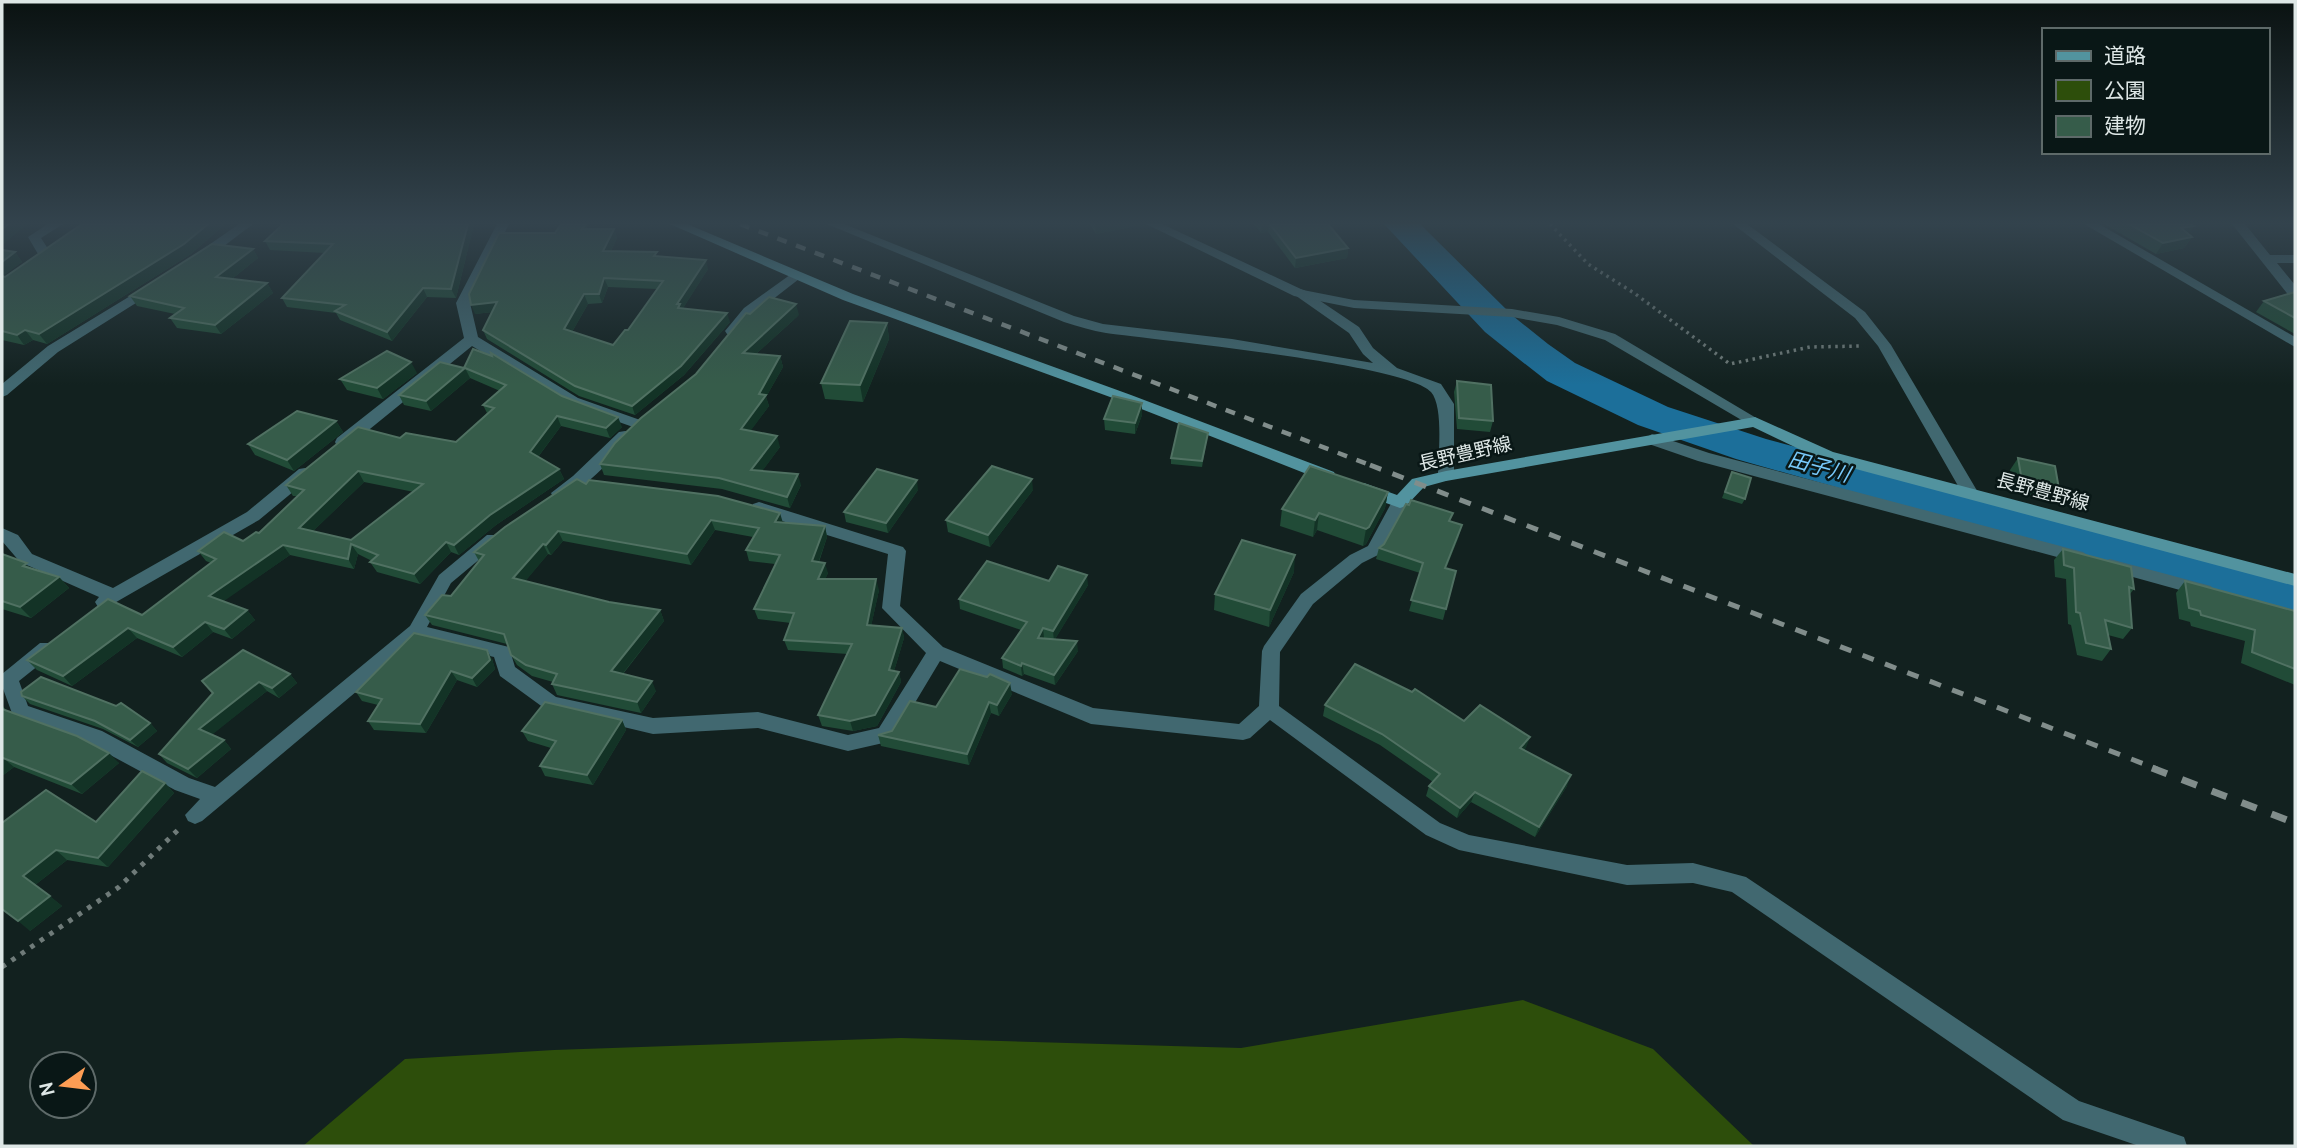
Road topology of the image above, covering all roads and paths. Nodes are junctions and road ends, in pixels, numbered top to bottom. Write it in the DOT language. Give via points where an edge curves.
graph roads {
  1 [pos="476,278"];
  2 [pos="792,278"];
  3 [pos="798,278"];
  4 [pos="966,278"];
  5 [pos="1268,278"];
  6 [pos="1610,278"];
  7 [pos="1810,278"];
  8 [pos="2182,278"];
  9 [pos="2281,278"];
  10 [pos="164,280"];
  11 [pos="1299,292"];
  12 [pos="2295,294"];
  13 [pos="471,339"];
  14 [pos="724,341"];
  15 [pos="2295,343"];
  16 [pos="1884,345"];
  17 [pos="1394,372"];
  18 [pos="2,392"];
  19 [pos="1755,422"];
  20 [pos="1659,438"];
  21 [pos="1446,476"];
  22 [pos="579,480"];
  23 [pos="605,483"];
  24 [pos="1971,494"];
  25 [pos="546,502"];
  26 [pos="735,502"];
  27 [pos="1400,502"];
  28 [pos="503,531"];
  29 [pos="2,534"];
  30 [pos="2295,580"];
  31 [pos="2221,595"];
  32 [pos="114,596"];
  33 [pos="94,610"];
  34 [pos="415,631"];
  35 [pos="62,636"];
  36 [pos="936,652"];
  37 [pos="1269,709"];
  38 [pos="217,796"];
  39 [pos="195,815"];
  40 [pos="2,967"];
  41 [pos="2175,1146"];
  1 -- 13 [label="street" via="463,303"];
  2 -- 14 [label="street" via="749,311"];
  3 -- 27 [label="main road"];
  4 -- 17 [label="street" via="1102,328 1232,343"];
  5 -- 11 [label="street"];
  6 -- 16 [label="path" via="1730,364 1810,347"];
  7 -- 16 [label="street" via="1860,315"];
  8 -- 15 [label="street"];
  9 -- 12 [label="street"];
  10 -- 18 [label="street" via="53,349"];
  11 -- 17 [label="street" via="1354,330 1368,351"];
  11 -- 19 [label="street" via="1354,304 1512,313 1559,321 1610,337"];
  13 -- 22 [label="street" via="573,401 643,420"];
  13 -- 32 [label="street" via="253,516"];
  16 -- 24 [label="street"];
  17 -- 21 [label="street" via="1436,387 1446,404"];
  19 -- 20 [label="main road, 長野豊野線"];
  19 -- 24 [label="main road, 長野豊野線" via="1828,456"];
  20 -- 21 [label="main road, 長野豊野線"];
  20 -- 31 [label="street" via="1717,460"];
  21 -- 27 [label="main road, 長野豊野線" via="1418,483"];
  22 -- 23 [label="street"];
  22 -- 25 [label="street"];
  24 -- 30 [label="main road, 長野豊野線"];
  26 -- 36 [label="street" via="897,551 891,608"];
  27 -- 37 [label="street" via="1374,550 1307,599 1271,651"];
  28 -- 34 [label="street" via="445,579"];
  29 -- 32 [label="street" via="12,539 26,558"];
  32 -- 33 [label="street"];
  34 -- 36 [label="street" via="502,652 507,671 551,703 653,726 758,720 848,743 886,735"];
  34 -- 38 [label="street"];
  35 -- 38 [label="street" via="9,679 20,711 95,737 181,783"];
  36 -- 37 [label="street" via="1091,716 1243,732"];
  37 -- 41 [label="street" via="1433,829 1466,844 1627,875 1693,873 1738,884 2072,1111"];
  38 -- 39 [label="street"];
  39 -- 40 [label="path" via="119,887"];
}
